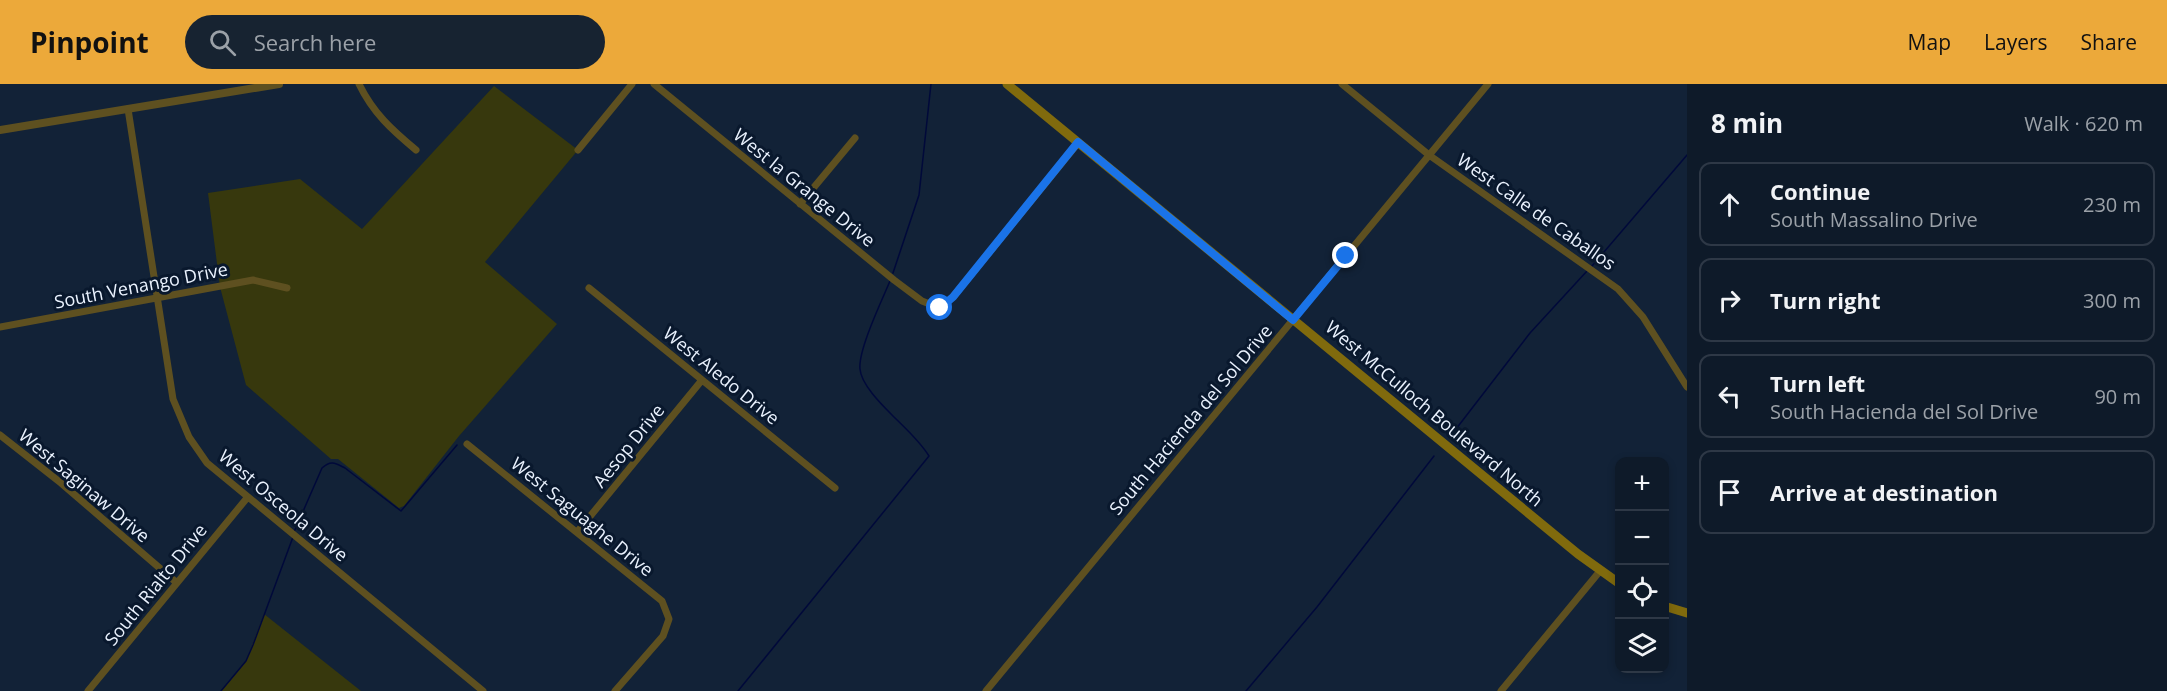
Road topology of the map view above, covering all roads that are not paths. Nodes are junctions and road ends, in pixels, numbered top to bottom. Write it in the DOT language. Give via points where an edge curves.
graph roads {
  1 [pos="279,84"];
  2 [pos="359,84"];
  3 [pos="632,84"];
  4 [pos="654,84"];
  5 [pos="1007,84"];
  6 [pos="1342,84"];
  7 [pos="1488,84"];
  8 [pos="242,87"];
  9 [pos="128,109"];
  10 [pos="0,130"];
  11 [pos="855,138"];
  12 [pos="1078,142"];
  13 [pos="416,150"];
  14 [pos="578,150"];
  15 [pos="1429,155"];
  16 [pos="800,204"];
  17 [pos="287,288"];
  18 [pos="589,288"];
  19 [pos="157,300"];
  20 [pos="1293,320"];
  21 [pos="0,327"];
  22 [pos="702,380"];
  23 [pos="1687,387"];
  24 [pos="0,435"];
  25 [pos="467,444"];
  26 [pos="835,488"];
  27 [pos="247,498"];
  28 [pos="578,531"];
  29 [pos="1600,571"];
  30 [pos="1615,581"];
  31 [pos="177,583"];
  32 [pos="1669,607"];
  33 [pos="1687,613"];
  34 [pos="88,691"];
  35 [pos="483,691"];
  36 [pos="615,691"];
  37 [pos="986,691"];
  38 [pos="1502,691"];
  1 -- 8 [label="street"];
  2 -- 13 [label="street" via="380,120"];
  3 -- 14 [label="street"];
  4 -- 16 [label="street, West la Grange Drive"];
  5 -- 12 [label="main road, West McCulloch Boulevard North"];
  6 -- 15 [label="street, West Calle de Caballos"];
  7 -- 15 [label="street, South Hacienda del Sol Drive"];
  8 -- 9 [label="street"];
  9 -- 10 [label="street"];
  9 -- 19 [label="street, West Osceola Drive"];
  11 -- 16 [label="street"];
  12 -- 16 [label="street, West la Grange Drive" via="940,308 922,301"];
  12 -- 20 [label="main road, West McCulloch Boulevard North"];
  15 -- 20 [label="street, South Hacienda del Sol Drive"];
  15 -- 23 [label="street, West Calle de Caballos" via="1618,289 1644,317"];
  17 -- 19 [label="street, South Venango Drive" via="253,280"];
  18 -- 22 [label="street, West Aledo Drive"];
  19 -- 21 [label="street, South Venango Drive"];
  19 -- 27 [label="street, West Osceola Drive" via="173,399 189,437 207,463"];
  20 -- 29 [label="main road, West McCulloch Boulevard North"];
  20 -- 37 [label="street, South Hacienda del Sol Drive"];
  22 -- 26 [label="street, West Aledo Drive"];
  22 -- 28 [label="street, Aesop Drive"];
  24 -- 31 [label="street, West Saginaw Drive"];
  25 -- 28 [label="street, West Saguaghe Drive"];
  27 -- 31 [label="street, South Rialto Drive"];
  27 -- 35 [label="street, West Osceola Drive"];
  28 -- 36 [label="street, West Saguaghe Drive" via="662,601 669,619 663,636"];
  29 -- 30 [label="main road, West McCulloch Boulevard North"];
  29 -- 38 [label="street"];
  31 -- 34 [label="street, South Rialto Drive"];
  32 -- 33 [label="main road"];
}
